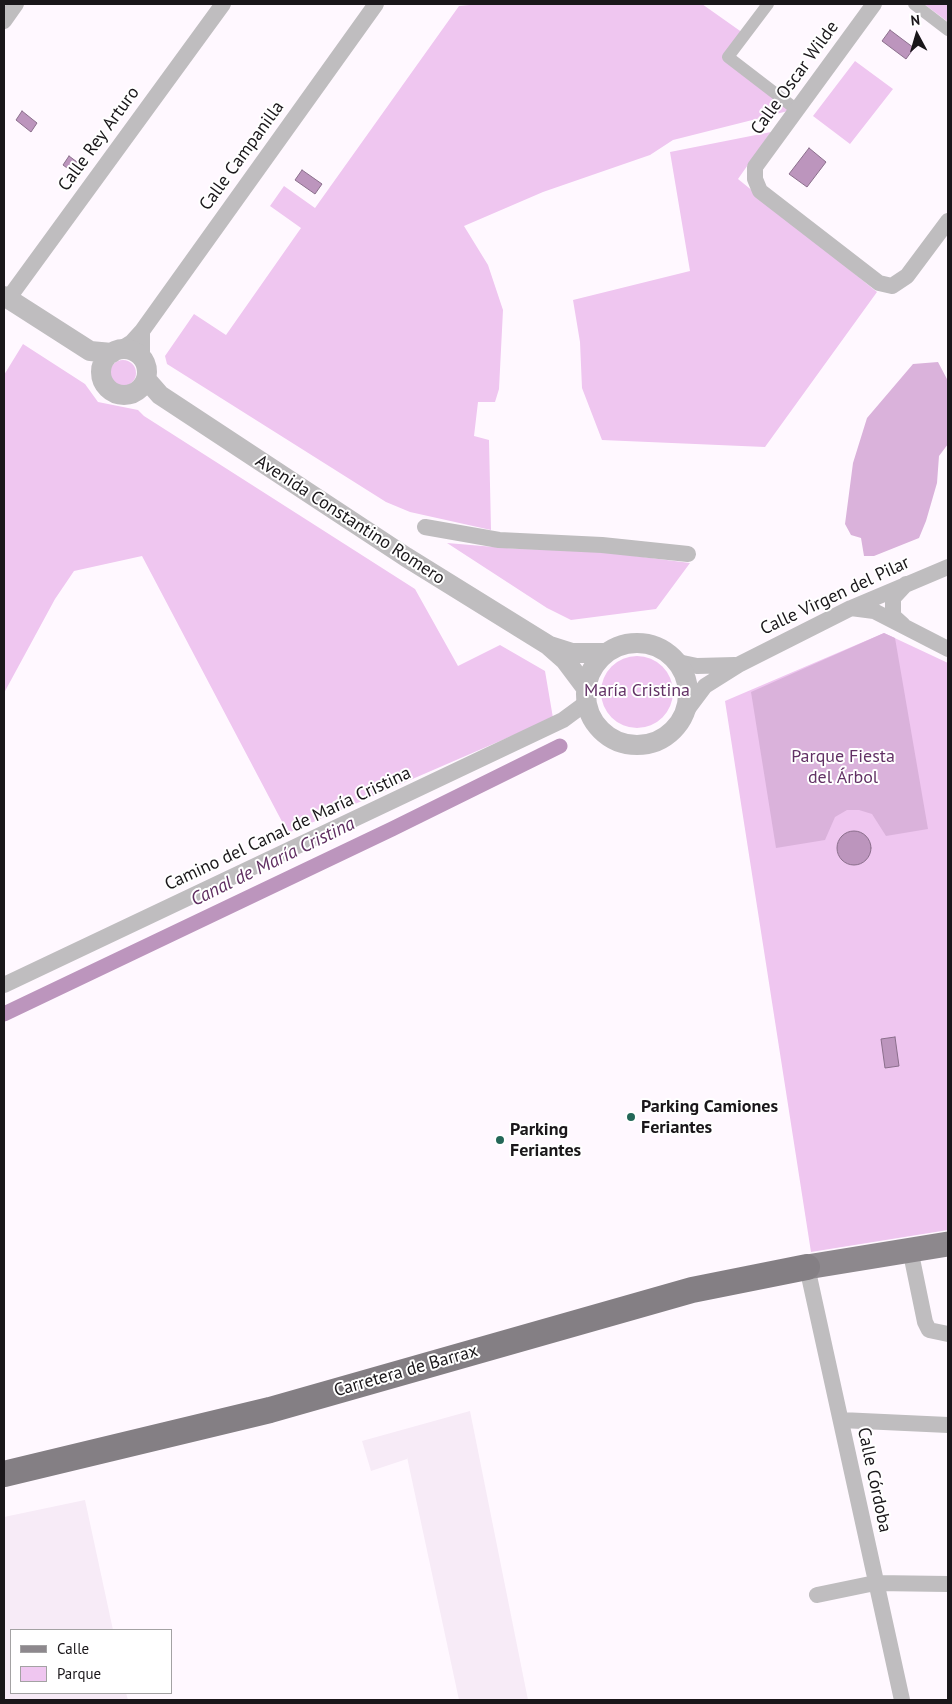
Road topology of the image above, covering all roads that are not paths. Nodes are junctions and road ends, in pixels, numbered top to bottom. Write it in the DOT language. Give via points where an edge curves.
graph roads {
  1 [pos="16,4"];
  2 [pos="223,4"];
  3 [pos="376,4"];
  4 [pos="768,4"];
  5 [pos="874,4"];
  6 [pos="914,4"];
  7 [pos="4,21"];
  8 [pos="948,30"];
  9 [pos="797,110"];
  10 [pos="948,221"];
  11 [pos="6,297"];
  12 [pos="142,331"];
  13 [pos="90,351"];
  14 [pos="115,352"];
  15 [pos="142,359"];
  16 [pos="101,370"];
  17 [pos="145,388"];
  18 [pos="425,527"];
  19 [pos="688,554"];
  20 [pos="945,569"];
  21 [pos="908,582"];
  22 [pos="851,608"];
  23 [pos="907,629"];
  24 [pos="548,645"];
  25 [pos="948,649"];
  26 [pos="606,653"];
  27 [pos="678,662"];
  28 [pos="740,664"];
  29 [pos="586,696"];
  30 [pos="684,714"];
  31 [pos="4,986"];
  32 [pos="948,1244"];
  33 [pos="910,1250"];
  34 [pos="807,1267"];
  35 [pos="948,1334"];
  36 [pos="841,1420"];
  37 [pos="948,1425"];
  38 [pos="4,1474"];
  39 [pos="875,1583"];
  40 [pos="948,1584"];
  41 [pos="817,1595"];
  42 [pos="902,1700"];
  1 -- 7 [label="street"];
  2 -- 11 [label="street, Calle Rey Arturo"];
  3 -- 12 [label="street, Calle Campanilla"];
  4 -- 9 [label="street" via="728,57"];
  5 -- 9 [label="street, Calle Oscar Wilde"];
  6 -- 8 [label="street"];
  9 -- 10 [label="street, Calle Oscar Wilde" via="755,167 754,179 760,191 879,283 892,286 907,276"];
  11 -- 13 [label="street"];
  12 -- 14 [label="street, Calle Campanilla" via="132,342"];
  12 -- 15 [label="street"];
  13 -- 14 [label="street"];
  13 -- 16 [label="street"];
  14 -- 15 [label="street" via="129,350"];
  14 -- 16 [label="street" via="107,357"];
  15 -- 17 [label="street" via="146,366"];
  16 -- 17 [label="street" via="101,378 110,390 124,395"];
  17 -- 24 [label="street, Avenida Constantino Romero"];
  18 -- 19 [label="street" via="499,540 602,545"];
  20 -- 21 [label="street, Calle Virgen del Pilar"];
  21 -- 22 [label="street, Calle Virgen del Pilar"];
  21 -- 23 [label="street" via="893,598 892,604 893,616"];
  22 -- 23 [label="street" via="874,612"];
  22 -- 28 [label="street, Calle Virgen del Pilar"];
  23 -- 25 [label="street"];
  24 -- 26 [label="street, Avenida Constantino Romero" via="572,653"];
  24 -- 29 [label="street, Avenida Constantino Romero" via="564,660"];
  26 -- 27 [label="street" via="629,643 645,643 660,648"];
  26 -- 29 [label="street" via="592,668"];
  27 -- 28 [label="street, Calle Virgen del Pilar" via="697,666"];
  27 -- 30 [label="street" via="688,690"];
  28 -- 30 [label="street, Calle Virgen del Pilar" via="705,686"];
  29 -- 30 [label="street" via="592,719 602,731 631,745 648,744 663,738 676,728"];
  29 -- 31 [label="street, Camino del Canal de María Cristina" via="563,720"];
  32 -- 33 [label="main road"];
  33 -- 34 [label="main road"];
  33 -- 35 [label="street" via="925,1322 929,1330"];
  34 -- 36 [label="street, Calle Córdoba"];
  34 -- 38 [label="highway, Carretera de Barrax" via="692,1290 270,1410"];
  36 -- 37 [label="street"];
  36 -- 39 [label="street, Calle Córdoba"];
  39 -- 40 [label="street"];
  39 -- 41 [label="street"];
  39 -- 42 [label="street, Calle Córdoba"];
}
